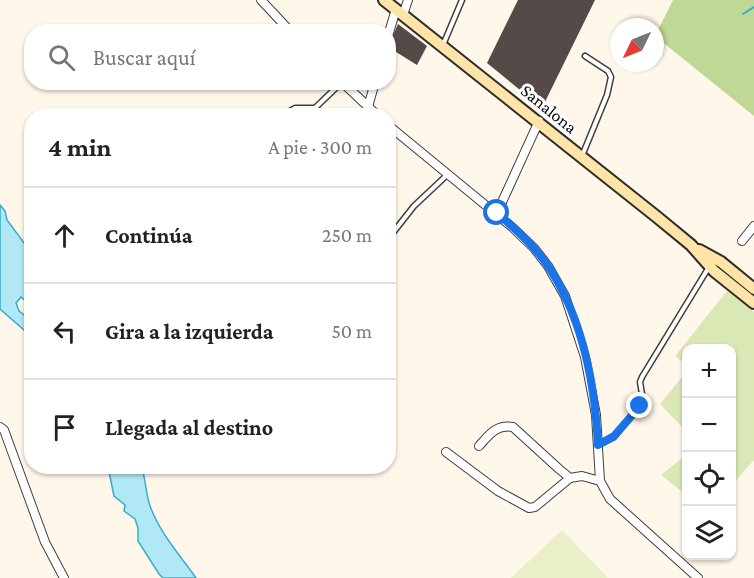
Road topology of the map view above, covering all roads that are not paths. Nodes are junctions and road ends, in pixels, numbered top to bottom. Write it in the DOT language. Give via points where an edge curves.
graph roads {
  1 [pos="261,0"];
  2 [pos="384,0"];
  3 [pos="408,0"];
  4 [pos="462,0"];
  5 [pos="399,12"];
  6 [pos="284,24"];
  7 [pos="394,24"];
  8 [pos="442,46"];
  9 [pos="585,56"];
  10 [pos="334,90"];
  11 [pos="351,90"];
  12 [pos="373,90"];
  13 [pos="368,106"];
  14 [pos="295,108"];
  15 [pos="315,108"];
  16 [pos="315,108"];
  17 [pos="539,121"];
  18 [pos="396,132"];
  19 [pos="582,156"];
  20 [pos="448,175"];
  21 [pos="497,213"];
  22 [pos="754,226"];
  23 [pos="396,229"];
  24 [pos="742,241"];
  25 [pos="691,245"];
  26 [pos="710,266"];
  27 [pos="754,289"];
  28 [pos="754,303"];
  29 [pos="0,427"];
  30 [pos="598,445"];
  31 [pos="479,446"];
  32 [pos="446,452"];
  33 [pos="598,464"];
  34 [pos="582,476"];
  35 [pos="570,478"];
  36 [pos="600,481"];
  37 [pos="64,578"];
  38 [pos="698,578"];
  1 -- 6 [label="street"];
  2 -- 5 [label="main road, Sanalona"];
  3 -- 5 [label="street"];
  4 -- 8 [label="lane"];
  5 -- 7 [label="street"];
  5 -- 8 [label="main road, Sanalona"];
  8 -- 17 [label="main road, Sanalona"];
  9 -- 19 [label="lane" via="611,77"];
  10 -- 15 [label="lane"];
  11 -- 13 [label="street"];
  12 -- 13 [label="street"];
  14 -- 16 [label="lane"];
  17 -- 19 [label="main road, Sanalona"];
  17 -- 21 [label="street"];
  18 -- 20 [label="street"];
  19 -- 25 [label="main road, Sanalona"];
  20 -- 21 [label="street"];
  20 -- 23 [label="lane"];
  21 -- 30 [label="street" via="534,248 565,296 590,377"];
  22 -- 24 [label="street"];
  25 -- 26 [label="main road"];
  25 -- 27 [label="main road" via="721,262"];
  26 -- 28 [label="main road"];
  26 -- 30 [label="lane" via="642,377 640,406 614,436"];
  29 -- 37 [label="street" via="45,542"];
  30 -- 33 [label="street"];
  31 -- 35 [label="street" via="497,428 513,427"];
  32 -- 35 [label="street" via="529,508"];
  33 -- 34 [label="street"];
  33 -- 36 [label="street"];
  34 -- 35 [label="street"];
  34 -- 36 [label="street"];
  36 -- 38 [label="street" via="610,499"];
}
